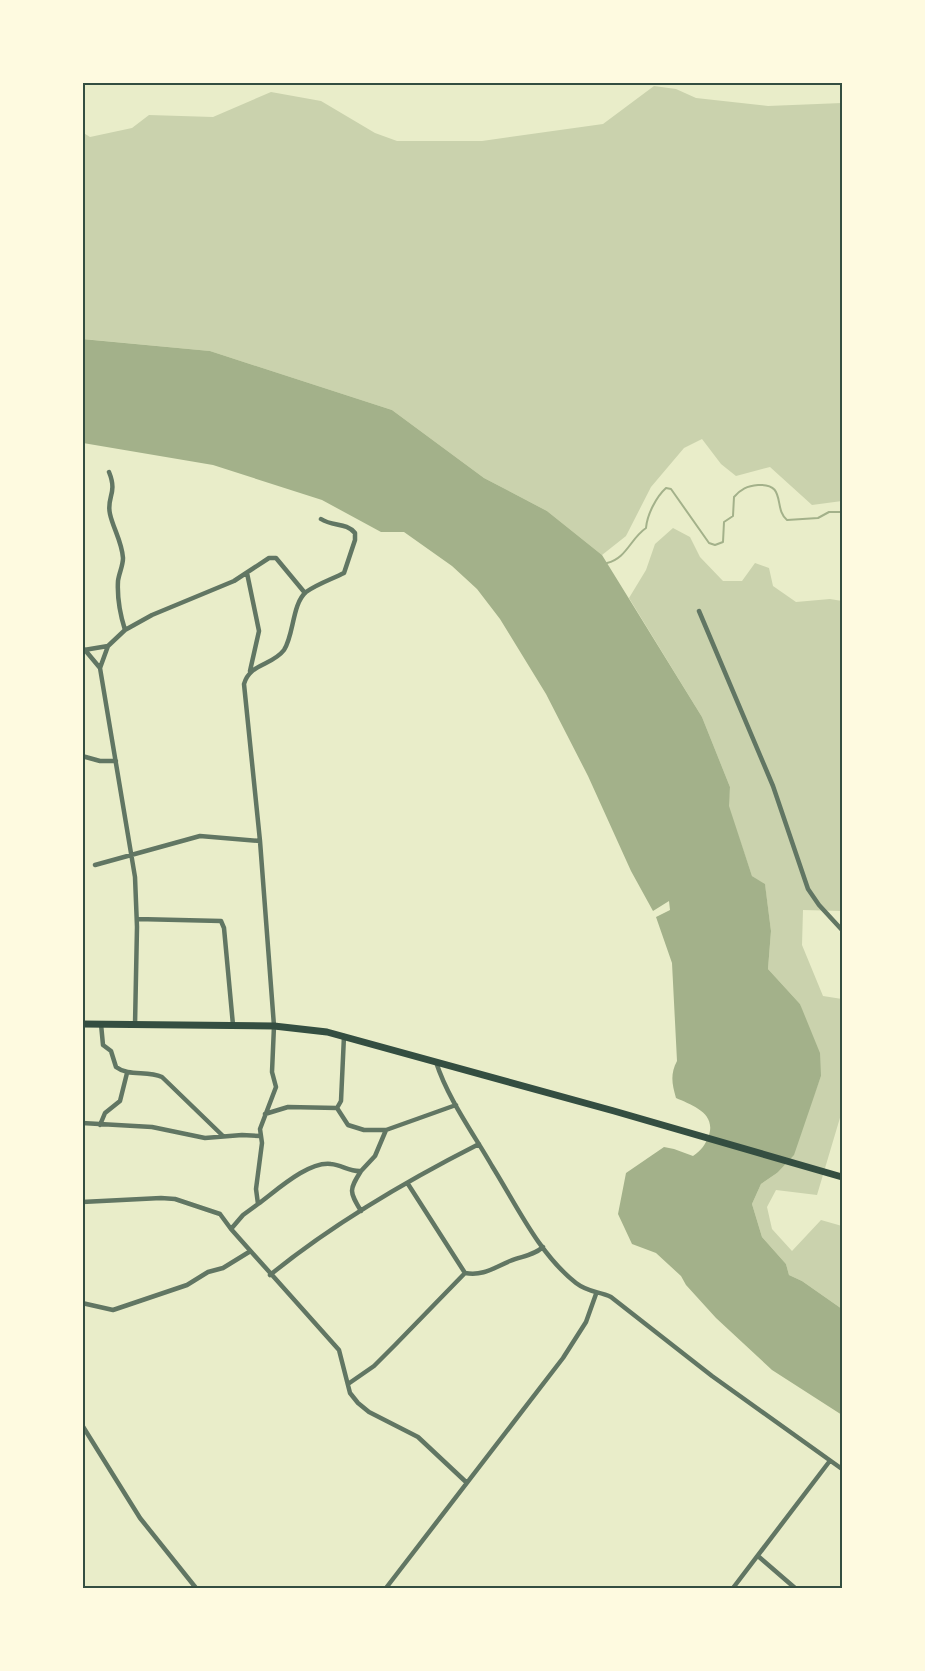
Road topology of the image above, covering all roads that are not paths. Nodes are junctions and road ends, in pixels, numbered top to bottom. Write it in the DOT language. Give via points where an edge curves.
graph roads {
  1 [pos="109,472"];
  2 [pos="321,519"];
  3 [pos="246,572"];
  4 [pos="305,593"];
  5 [pos="699,611"];
  6 [pos="125,630"];
  7 [pos="108,646"];
  8 [pos="84,650"];
  9 [pos="100,668"];
  10 [pos="250,671"];
  11 [pos="82,756"];
  12 [pos="116,761"];
  13 [pos="260,841"];
  14 [pos="132,854"];
  15 [pos="96,865"];
  16 [pos="137,919"];
  17 [pos="842,930"];
  18 [pos="82,1024"];
  19 [pos="101,1024"];
  20 [pos="135,1024"];
  21 [pos="234,1025"];
  22 [pos="274,1026"];
  23 [pos="344,1036"];
  24 [pos="436,1062"];
  25 [pos="127,1073"];
  26 [pos="456,1105"];
  27 [pos="337,1108"];
  28 [pos="265,1114"];
  29 [pos="82,1123"];
  30 [pos="100,1125"];
  31 [pos="386,1130"];
  32 [pos="223,1136"];
  33 [pos="260,1136"];
  34 [pos="479,1144"];
  35 [pos="361,1171"];
  36 [pos="842,1177"];
  37 [pos="408,1184"];
  38 [pos="82,1202"];
  39 [pos="258,1204"];
  40 [pos="361,1211"];
  41 [pos="231,1229"];
  42 [pos="543,1247"];
  43 [pos="249,1252"];
  44 [pos="465,1273"];
  45 [pos="270,1275"];
  46 [pos="596,1294"];
  47 [pos="82,1303"];
  48 [pos="348,1384"];
  49 [pos="82,1425"];
  50 [pos="829,1462"];
  51 [pos="842,1470"];
  52 [pos="466,1482"];
  53 [pos="758,1556"];
  54 [pos="196,1588"];
  55 [pos="386,1588"];
  56 [pos="733,1588"];
  57 [pos="795,1588"];
  1 -- 6 [label="street" via="114,488 109,513 123,558 118,582 118,607"];
  2 -- 4 [label="street" via="326,523 350,527 355,533 355,540 344,572"];
  3 -- 4 [label="street" via="269,558 276,558"];
  3 -- 6 [label="street" via="234,581 194,596"];
  3 -- 10 [label="street" via="259,631"];
  4 -- 10 [label="street" via="284,650 276,658"];
  5 -- 17 [label="street" via="773,786 808,889"];
  6 -- 7 [label="street"];
  7 -- 8 [label="street"];
  7 -- 9 [label="street"];
  8 -- 9 [label="street"];
  9 -- 12 [label="street"];
  10 -- 13 [label="street" via="244,684 245,711"];
  11 -- 12 [label="street"];
  12 -- 14 [label="street"];
  13 -- 14 [label="street" via="200,836"];
  13 -- 22 [label="street"];
  14 -- 15 [label="street"];
  14 -- 16 [label="street"];
  16 -- 20 [label="street"];
  16 -- 21 [label="street" via="221,921"];
  18 -- 19 [label="main road"];
  19 -- 20 [label="main road"];
  19 -- 25 [label="street" via="103,1044 111,1051 116,1066"];
  20 -- 21 [label="main road"];
  21 -- 22 [label="main road"];
  22 -- 23 [label="main road"];
  22 -- 28 [label="street" via="272,1072 276,1087"];
  23 -- 24 [label="main road"];
  23 -- 27 [label="street" via="341,1100"];
  24 -- 26 [label="street"];
  24 -- 36 [label="main road"];
  25 -- 30 [label="street" via="120,1102 105,1113"];
  25 -- 32 [label="street" via="162,1077"];
  26 -- 31 [label="street"];
  26 -- 34 [label="street"];
  27 -- 28 [label="street" via="288,1107"];
  27 -- 31 [label="street" via="348,1125 364,1130"];
  28 -- 33 [label="street"];
  29 -- 30 [label="street"];
  30 -- 32 [label="street" via="152,1127 205,1138"];
  31 -- 35 [label="street" via="375,1156"];
  32 -- 33 [label="street"];
  33 -- 39 [label="street"];
  34 -- 37 [label="street"];
  34 -- 42 [label="street"];
  35 -- 39 [label="street" via="322,1164 297,1175"];
  35 -- 40 [label="street" via="351,1188 351,1195"];
  37 -- 40 [label="street"];
  37 -- 44 [label="street"];
  38 -- 41 [label="street" via="176,1200 220,1214"];
  39 -- 41 [label="street"];
  40 -- 45 [label="street" via="310,1243"];
  41 -- 43 [label="street"];
  42 -- 44 [label="street" via="524,1259 513,1260 484,1274"];
  42 -- 46 [label="street" via="577,1284"];
  43 -- 45 [label="street"];
  43 -- 47 [label="street" via="187,1285 113,1310"];
  44 -- 48 [label="street" via="374,1366"];
  45 -- 48 [label="street" via="339,1350"];
  46 -- 50 [label="street" via="611,1297"];
  46 -- 52 [label="street" via="586,1322 563,1358"];
  48 -- 52 [label="street" via="358,1403 418,1437"];
  49 -- 54 [label="street" via="140,1518"];
  50 -- 51 [label="street"];
  50 -- 53 [label="street"];
  52 -- 55 [label="street"];
  53 -- 56 [label="street"];
  53 -- 57 [label="street"];
}
